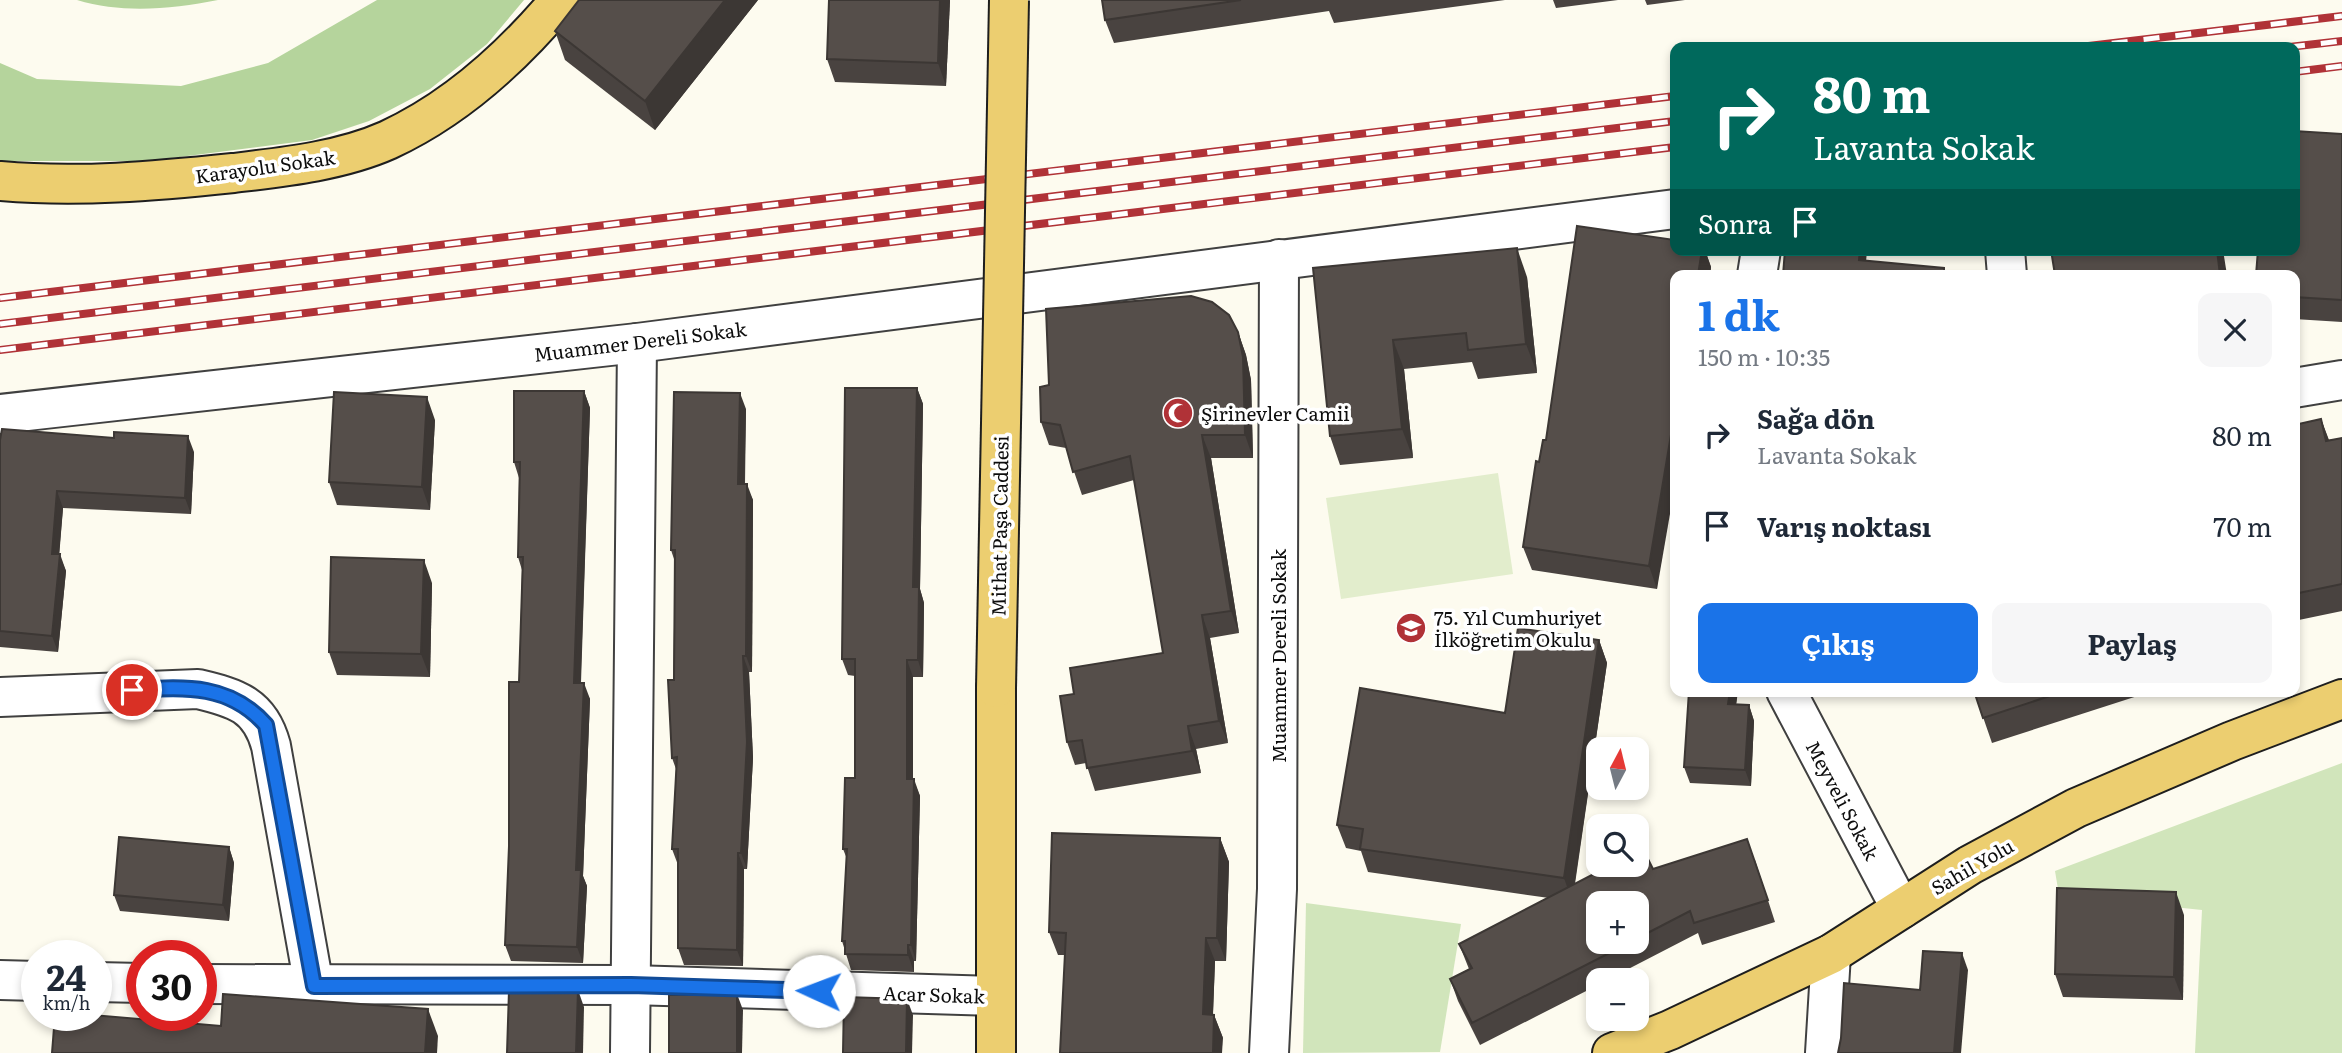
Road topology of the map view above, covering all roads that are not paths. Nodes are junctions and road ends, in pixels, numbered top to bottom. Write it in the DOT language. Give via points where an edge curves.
graph roads {
  1 [pos="560,0"];
  2 [pos="1009,0"];
  3 [pos="0,181"];
  4 [pos="1670,210"];
  5 [pos="1279,259"];
  6 [pos="637,343"];
  7 [pos="2342,380"];
  8 [pos="2300,387"];
  9 [pos="0,414"];
  10 [pos="1789,697"];
  11 [pos="0,698"];
  12 [pos="2342,699"];
  13 [pos="1901,909"];
  14 [pos="1831,954"];
  15 [pos="0,980"];
  16 [pos="21,981"];
  17 [pos="217,984"];
  18 [pos="631,985"];
  19 [pos="314,986"];
  20 [pos="995,996"];
  21 [pos="630,1053"];
  22 [pos="996,1053"];
  23 [pos="1269,1053"];
  24 [pos="1612,1053"];
  25 [pos="1825,1053"];
  1 -- 3 [label="main road, Karayolu Sokak" via="500,63 465,92 388,140 355,151 274,168 191,177 103,184"];
  2 -- 20 [label="main road, Mithat Paşa Caddesi, bridge"];
  4 -- 5 [label="street, Muammer Dereli Sokak"];
  5 -- 6 [label="street, Muammer Dereli Sokak"];
  5 -- 23 [label="street, Muammer Dereli Sokak" via="1277,889"];
  6 -- 9 [label="street, Muammer Dereli Sokak"];
  6 -- 18 [label="street"];
  7 -- 8 [label="street"];
  10 -- 13 [label="street, Meyveli Sokak"];
  11 -- 19 [label="street" via="198,689 250,708 266,725 271,746"];
  12 -- 13 [label="main road, Sahil Yolu" via="2076,808 1970,864"];
  13 -- 14 [label="main road, Sahil Yolu"];
  14 -- 24 [label="main road, Sahil Yolu"];
  14 -- 25 [label="street"];
  15 -- 16 [label="street"];
  17 -- 19 [label="street, Acar Sokak"];
  18 -- 19 [label="street, Acar Sokak"];
  18 -- 20 [label="street, Acar Sokak"];
  18 -- 21 [label="street"];
  20 -- 22 [label="main road, Mithat Paşa Caddesi"];
}
